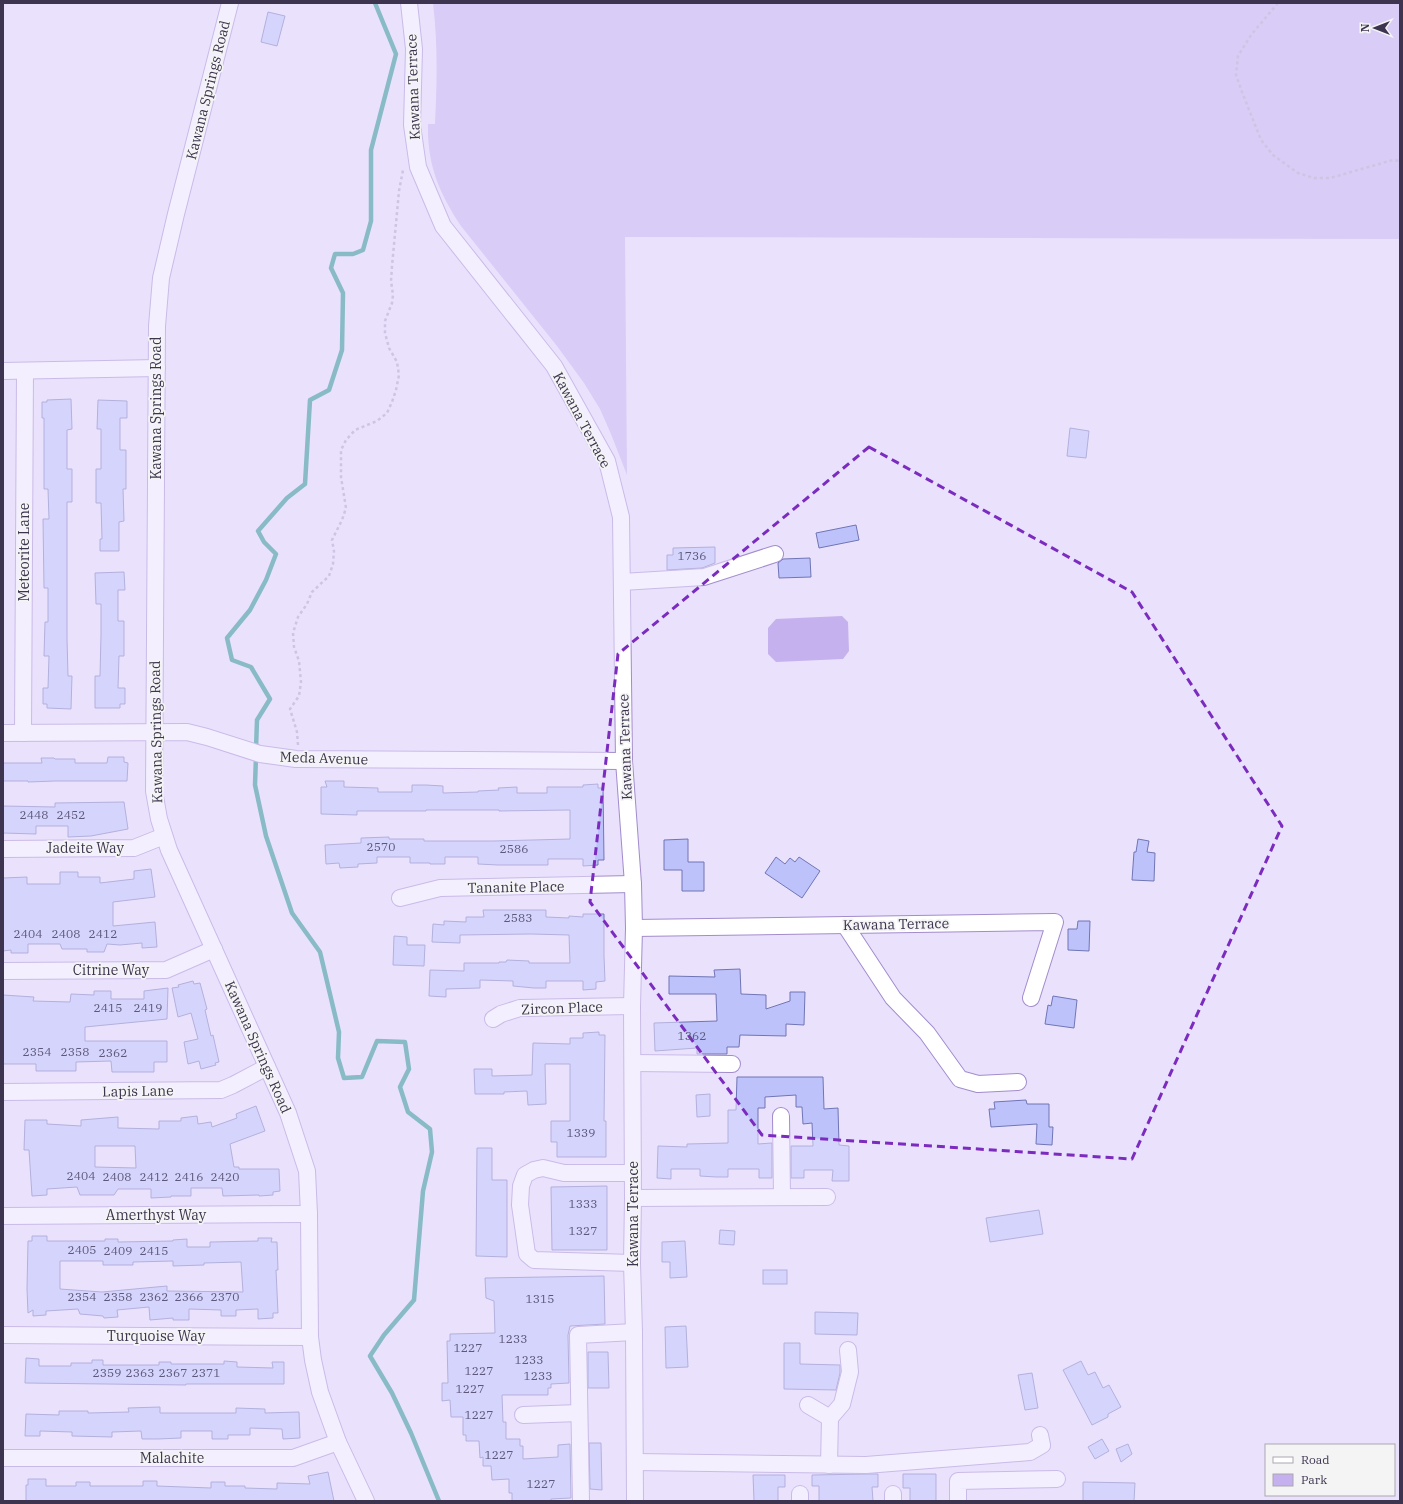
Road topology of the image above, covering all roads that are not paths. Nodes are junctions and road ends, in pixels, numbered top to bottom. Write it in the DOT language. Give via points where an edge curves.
graph roads {
  1 [pos="230,3"];
  2 [pos="409,3"];
  3 [pos="157,368"];
  4 [pos="3,371"];
  5 [pos="25,371"];
  6 [pos="775,554"];
  7 [pos="622,582"];
  8 [pos="154,732"];
  9 [pos="3,733"];
  10 [pos="23,733"];
  11 [pos="624,761"];
  12 [pos="164,836"];
  13 [pos="3,849"];
  14 [pos="633,884"];
  15 [pos="400,898"];
  16 [pos="845,925"];
  17 [pos="634,928"];
  18 [pos="214,949"];
  19 [pos="3,971"];
  20 [pos="1031,998"];
  21 [pos="632,1006"];
  22 [pos="493,1019"];
  23 [pos="633,1063"];
  24 [pos="732,1064"];
  25 [pos="267,1067"];
  26 [pos="1018,1082"];
  27 [pos="3,1092"];
  28 [pos="781,1116"];
  29 [pos="633,1173"];
  30 [pos="782,1197"];
  31 [pos="827,1197"];
  32 [pos="633,1198"];
  33 [pos="309,1214"];
  34 [pos="3,1216"];
  35 [pos="632,1263"];
  36 [pos="634,1332"];
  37 [pos="3,1334"];
  38 [pos="310,1337"];
  39 [pos="848,1350"];
  40 [pos="808,1405"];
  41 [pos="579,1413"];
  42 [pos="523,1415"];
  43 [pos="830,1418"];
  44 [pos="1040,1435"];
  45 [pos="338,1442"];
  46 [pos="3,1458"];
  47 [pos="635,1462"];
  48 [pos="829,1465"];
  49 [pos="1057,1480"];
  50 [pos="366,1501"];
  51 [pos="581,1501"];
  52 [pos="636,1501"];
  53 [pos="958,1501"];
  1 -- 3 [label="street, Kawana Springs Road" via="161,278"];
  2 -- 7 [label="street, Kawana Terrace" via="414,49 412,125 418,167 443,226 554,366 607,461 621,517"];
  3 -- 5 [label="street"];
  3 -- 8 [label="street, Kawana Springs Road"];
  4 -- 5 [label="street"];
  5 -- 10 [label="street, Meteorite Lane"];
  6 -- 7 [label="street" via="704,577"];
  7 -- 11 [label="street, Kawana Terrace"];
  8 -- 10 [label="street, Meda Avenue"];
  8 -- 11 [label="street, Meda Avenue" via="187,732 260,754 296,759"];
  8 -- 12 [label="street, Kawana Springs Road" via="154,791"];
  9 -- 10 [label="street, Meda Avenue"];
  11 -- 14 [label="street, Kawana Terrace"];
  12 -- 13 [label="street, Jadeite Way" via="134,848"];
  12 -- 18 [label="street, Kawana Springs Road"];
  14 -- 15 [label="street, Tananite Place" via="440,888"];
  14 -- 17 [label="street, Kawana Terrace"];
  16 -- 17 [label="street, Kawana Terrace"];
  16 -- 20 [label="street, Kawana Terrace" via="1055,922"];
  16 -- 26 [label="street" via="893,998 927,1033 960,1079 978,1084"];
  17 -- 21 [label="street, Kawana Terrace"];
  18 -- 19 [label="street, Citrine Way" via="166,970"];
  18 -- 25 [label="street, Kawana Springs Road"];
  21 -- 22 [label="street, Zircon Place" via="520,1008"];
  21 -- 23 [label="street, Kawana Terrace"];
  23 -- 24 [label="street"];
  23 -- 29 [label="street, Kawana Terrace"];
  25 -- 27 [label="street, Lapis Lane" via="221,1090"];
  25 -- 33 [label="street, Kawana Springs Road" via="288,1113 307,1171"];
  28 -- 30 [label="street"];
  29 -- 32 [label="street, Kawana Terrace"];
  29 -- 35 [label="street" via="564,1173 543,1168 534,1170 525,1175 521,1186 520,1205 527,1254 534,1260"];
  30 -- 31 [label="street"];
  30 -- 32 [label="street"];
  32 -- 35 [label="street, Kawana Terrace"];
  33 -- 34 [label="street, Amerthyst Way"];
  33 -- 38 [label="street, Kawana Springs Road"];
  35 -- 36 [label="street, Kawana Terrace"];
  36 -- 41 [label="street" via="578,1335"];
  36 -- 47 [label="street, Kawana Terrace"];
  37 -- 38 [label="street, Turquoise Way"];
  38 -- 45 [label="street, Kawana Springs Road" via="320,1392"];
  39 -- 43 [label="street" via="850,1372 842,1404"];
  40 -- 43 [label="street"];
  41 -- 42 [label="street"];
  41 -- 51 [label="street"];
  43 -- 48 [label="street"];
  44 -- 48 [label="street" via="1042,1445 1030,1452 866,1465"];
  45 -- 46 [label="street, Malachite" via="293,1458"];
  45 -- 50 [label="street, Kawana Springs Road"];
  47 -- 48 [label="street"];
  47 -- 52 [label="street, Kawana Terrace"];
  49 -- 53 [label="street" via="958,1481"];
}
